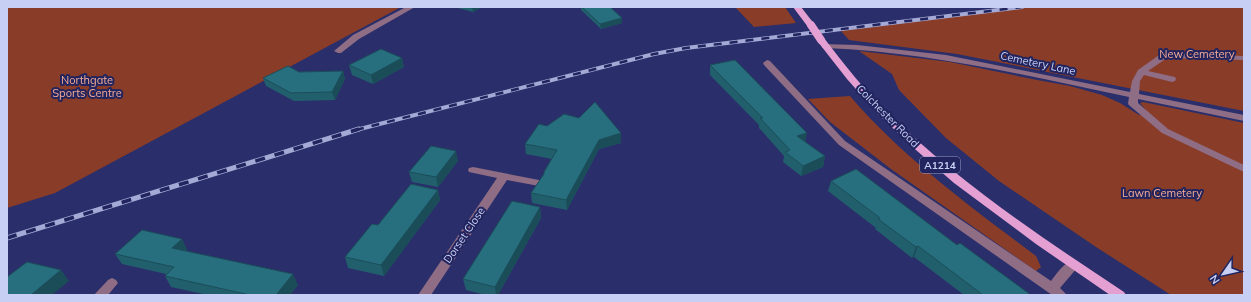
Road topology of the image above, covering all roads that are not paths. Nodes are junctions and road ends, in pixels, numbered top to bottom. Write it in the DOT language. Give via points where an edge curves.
graph roads {
  1 [pos="411,7"];
  2 [pos="797,7"];
  3 [pos="823,43"];
  4 [pos="338,51"];
  5 [pos="1244,58"];
  6 [pos="767,63"];
  7 [pos="1141,72"];
  8 [pos="1172,79"];
  9 [pos="1134,95"];
  10 [pos="1244,118"];
  11 [pos="1244,169"];
  12 [pos="473,170"];
  13 [pos="504,176"];
  14 [pos="539,183"];
  15 [pos="1073,265"];
  16 [pos="112,283"];
  17 [pos="1057,292"];
  18 [pos="100,295"];
  19 [pos="424,295"];
  20 [pos="1120,295"];
  1 -- 4 [label="street" via="356,37"];
  2 -- 3 [label="main road, Colchester Road / A1214, bridge"];
  3 -- 9 [label="street, Cemetery Lane" via="946,57"];
  3 -- 15 [label="main road, Colchester Road / A1214" via="841,68 871,100 930,157"];
  5 -- 7 [label="street" via="1164,55"];
  6 -- 17 [label="street" via="833,136"];
  7 -- 8 [label="street"];
  7 -- 9 [label="street" via="1136,81"];
  9 -- 10 [label="street, Cemetery Lane"];
  9 -- 11 [label="street" via="1133,104 1165,131"];
  12 -- 13 [label="street"];
  13 -- 14 [label="street"];
  13 -- 19 [label="street, Dorset Close"];
  15 -- 17 [label="street"];
  15 -- 20 [label="main road, Colchester Road / A1214"];
  16 -- 18 [label="street"];
}
